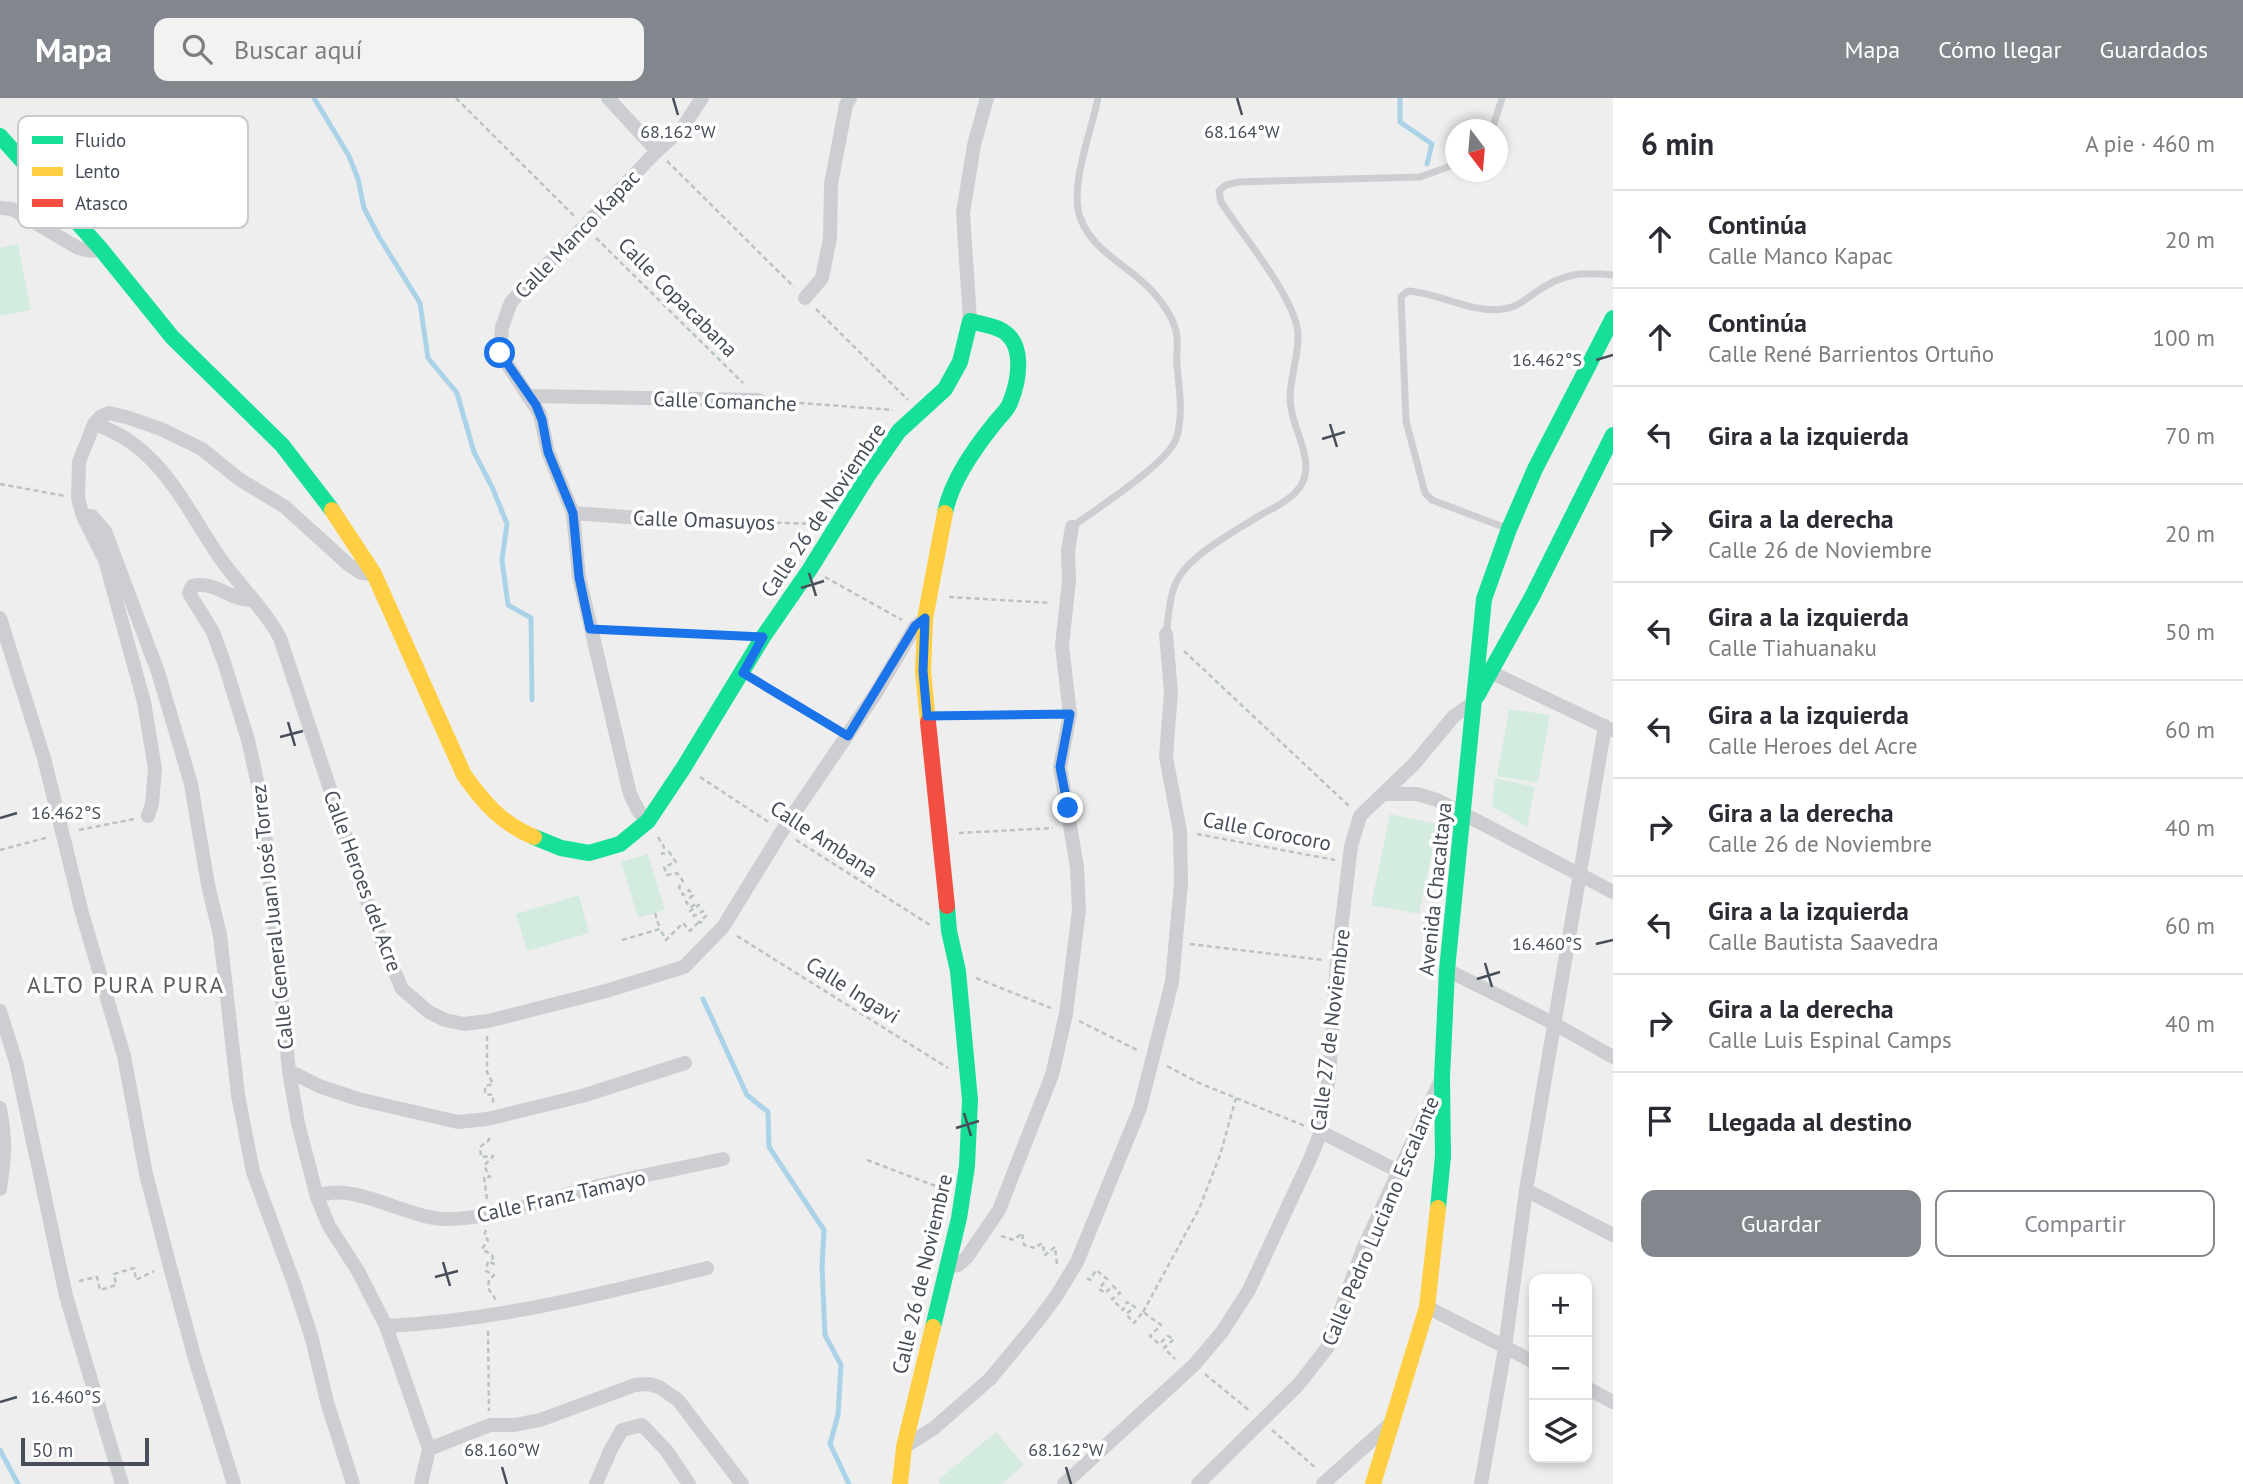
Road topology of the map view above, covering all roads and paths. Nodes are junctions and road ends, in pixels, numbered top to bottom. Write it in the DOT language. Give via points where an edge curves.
graph roads {
  1 [pos="456,98"];
  2 [pos="608,98"];
  3 [pos="702,98"];
  4 [pos="850,98"];
  5 [pos="987,98"];
  6 [pos="1098,98"];
  7 [pos="1502,98"];
  8 [pos="1495,119"];
  9 [pos="0,136"];
  10 [pos="657,151"];
  11 [pos="18,156"];
  12 [pos="1445,168"];
  13 [pos="0,208"];
  14 [pos="18,213"];
  15 [pos="585,226"];
  16 [pos="44,228"];
  17 [pos="82,228"];
  18 [pos="100,248"];
  19 [pos="1613,275"];
  20 [pos="805,298"];
  21 [pos="1613,318"];
  22 [pos="970,321"];
  23 [pos="530,396"];
  24 [pos="760,400"];
  25 [pos="894,410"];
  26 [pos="921,412"];
  27 [pos="94,424"];
  28 [pos="1613,435"];
  29 [pos="0,484"];
  30 [pos="78,498"];
  31 [pos="573,513"];
  32 [pos="83,516"];
  33 [pos="653,519"];
  34 [pos="836,524"];
  35 [pos="1072,527"];
  36 [pos="1509,529"];
  37 [pos="810,569"];
  38 [pos="374,574"];
  39 [pos="928,595"];
  40 [pos="251,600"];
  41 [pos="1066,603"];
  42 [pos="0,618"];
  43 [pos="920,622"];
  44 [pos="590,629"];
  45 [pos="1166,634"];
  46 [pos="763,637"];
  47 [pos="1484,669"];
  48 [pos="743,673"];
  49 [pos="1473,703"];
  50 [pos="1070,714"];
  51 [pos="927,716"];
  52 [pos="1609,728"];
  53 [pos="848,736"];
  54 [pos="684,767"];
  55 [pos="1383,794"];
  56 [pos="1463,812"];
  57 [pos="148,816"];
  58 [pos="1360,816"];
  59 [pos="648,821"];
  60 [pos="1071,828"];
  61 [pos="782,831"];
  62 [pos="1180,831"];
  63 [pos="941,833"];
  64 [pos="1349,863"];
  65 [pos="1578,872"];
  66 [pos="1613,892"];
  67 [pos="655,913"];
  68 [pos="699,922"];
  69 [pos="723,927"];
  70 [pos="660,929"];
  71 [pos="949,931"];
  72 [pos="622,940"];
  73 [pos="1177,942"];
  74 [pos="1338,962"];
  75 [pos="1447,970"];
  76 [pos="0,1011"];
  77 [pos="1553,1023"];
  78 [pos="1613,1057"];
  79 [pos="685,1063"];
  80 [pos="289,1071"];
  81 [pos="968,1074"];
  82 [pos="1442,1078"];
  83 [pos="1236,1098"];
  84 [pos="0,1108"];
  85 [pos="1321,1132"];
  86 [pos="723,1159"];
  87 [pos="867,1160"];
  88 [pos="1400,1172"];
  89 [pos="0,1189"];
  90 [pos="1526,1189"];
  91 [pos="962,1196"];
  92 [pos="317,1197"];
  93 [pos="987,1231"];
  94 [pos="1613,1235"];
  95 [pos="169,1263"];
  96 [pos="707,1268"];
  97 [pos="947,1268"];
  98 [pos="1073,1269"];
  99 [pos="66,1296"];
  100 [pos="1427,1307"];
  101 [pos="1143,1312"];
  102 [pos="386,1326"];
  103 [pos="1505,1348"];
  104 [pos="1175,1360"];
  105 [pos="1529,1360"];
  106 [pos="1592,1391"];
  107 [pos="1613,1402"];
  108 [pos="1394,1420"];
  109 [pos="904,1447"];
  110 [pos="429,1449"];
  111 [pos="122,1484"];
  112 [pos="234,1484"];
  113 [pos="353,1484"];
  114 [pos="421,1484"];
  115 [pos="596,1484"];
  116 [pos="689,1484"];
  117 [pos="742,1484"];
  118 [pos="900,1484"];
  119 [pos="1064,1484"];
  120 [pos="1198,1484"];
  121 [pos="1323,1484"];
  122 [pos="1373,1484"];
  123 [pos="1388,1484"];
  124 [pos="1481,1484"];
  1 -- 15 [label="path, Calle Copacabana"];
  2 -- 10 [label="street"];
  3 -- 10 [label="street, Calle Manco Kapac" via="683,127"];
  4 -- 20 [label="street" via="831,184 830,237 822,278"];
  5 -- 22 [label="street" via="963,213"];
  6 -- 35 [label="lane" via="1081,165 1079,216 1092,240 1154,292 1171,318 1178,337 1181,413 1176,440 1164,458"];
  7 -- 8 [label="lane"];
  9 -- 11 [label="street, Calle 26 de Noviembre"];
  10 -- 15 [label="street, Calle Manco Kapac"];
  10 -- 20 [label="path"];
  12 -- 45 [label="lane" via="1420,177 1238,181 1219,191 1221,202 1292,307 1298,352 1291,409 1305,449 1305,467 1303,483 1295,493 1224,539 1178,578"];
  13 -- 14 [label="street"];
  15 -- 23 [label="street, Calle Manco Kapac" via="511,302 502,327 500,353"];
  15 -- 24 [label="path, Calle Copacabana"];
  16 -- 18 [label="street" via="78,248"];
  17 -- 18 [label="street, Calle 26 de Noviembre"];
  18 -- 38 [label="street, Calle 26 de Noviembre" via="172,337 282,445 323,496"];
  19 -- 36 [label="lane" via="1584,272 1560,277 1514,307 1491,311 1424,292 1408,291 1401,297 1406,421 1425,493 1432,500"];
  20 -- 26 [label="path"];
  21 -- 36 [label="street"];
  22 -- 26 [label="street, Calle 26 de Noviembre" via="960,362 945,389"];
  22 -- 39 [label="street, Calle 26 de Noviembre" via="1002,330 1015,344 1016,386 1009,406 959,476 946,506"];
  23 -- 24 [label="street, Calle Comanche"];
  23 -- 31 [label="street, Calle Manco Kapac"];
  24 -- 25 [label="path, Calle Comanche"];
  26 -- 34 [label="street, Calle 26 de Noviembre" via="899,431"];
  27 -- 30 [label="street" via="79,463"];
  27 -- 38 [label="street" via="109,413 127,416 202,449 285,507 349,565"];
  27 -- 40 [label="street, Calle Heroes del Acre" via="122,436 155,461"];
  28 -- 47 [label="street" via="1533,594"];
  29 -- 30 [label="path"];
  30 -- 32 [label="street"];
  31 -- 33 [label="street, Calle Omasuyos"];
  31 -- 44 [label="street, Calle Manco Kapac"];
  32 -- 57 [label="street" via="105,560 144,702 155,769"];
  32 -- 113 [label="street" via="92,516 105,531 158,672 191,784 220,935 238,1095 253,1172 312,1339"];
  33 -- 34 [label="path, Calle Omasuyos"];
  34 -- 37 [label="street, Calle 26 de Noviembre"];
  35 -- 41 [label="street"];
  36 -- 47 [label="street" via="1484,599"];
  37 -- 43 [label="path"];
  37 -- 46 [label="street, Calle 26 de Noviembre"];
  38 -- 59 [label="street, Calle 26 de Noviembre" via="464,775 484,803 514,828 561,848 589,853 620,844"];
  39 -- 41 [label="path"];
  39 -- 43 [label="street, Calle 26 de Noviembre"];
  40 -- 69 [label="street, Calle Heroes del Acre" via="280,638 392,970 402,989 429,1012 464,1024 606,991 684,967"];
  40 -- 80 [label="street, Calle General Juan José Torrez" via="240,600 201,583 189,593 213,632 224,662 262,802"];
  41 -- 50 [label="street" via="1062,646"];
  42 -- 95 [label="street" via="44,758 124,1056 146,1174"];
  43 -- 51 [label="street, Calle 26 de Noviembre"];
  43 -- 53 [label="street, Calle Heroes del Acre"];
  44 -- 46 [label="path"];
  44 -- 59 [label="street, Calle Manco Kapac" via="630,794"];
  45 -- 58 [label="path"];
  45 -- 62 [label="street" via="1171,692 1166,757"];
  46 -- 48 [label="street, Calle 26 de Noviembre"];
  47 -- 49 [label="street"];
  47 -- 52 [label="street"];
  48 -- 53 [label="path"];
  48 -- 54 [label="street, Calle 26 de Noviembre"];
  49 -- 55 [label="street" via="1454,716"];
  49 -- 56 [label="street, Avenida Chacaltaya"];
  50 -- 51 [label="path"];
  50 -- 60 [label="street" via="1060,767"];
  51 -- 63 [label="street, Calle 26 de Noviembre"];
  52 -- 65 [label="street"];
  53 -- 61 [label="street, Calle Heroes del Acre"];
  54 -- 59 [label="street, Calle 26 de Noviembre"];
  54 -- 61 [label="path, Calle Ambana"];
  55 -- 56 [label="street" via="1417,794"];
  55 -- 58 [label="street"];
  56 -- 65 [label="street"];
  56 -- 75 [label="street, Avenida Chacaltaya"];
  58 -- 64 [label="street, Calle 27 de Noviembre"];
  59 -- 68 [label="path" via="664,847 662,854 670,852 676,862 664,867 667,875 677,873 683,881 679,887 683,895 689,890 693,895 686,902 691,907 698,903 690,911 694,916 703,911 706,916"];
  60 -- 63 [label="path"];
  60 -- 93 [label="street" via="1079,911 1066,1014 1052,1075 1017,1169"];
  61 -- 69 [label="street, Calle Heroes del Acre"];
  61 -- 71 [label="path, Calle Ambana" via="936,928"];
  62 -- 64 [label="path, Calle Corocoro"];
  62 -- 73 [label="street"];
  63 -- 71 [label="street, Calle 26 de Noviembre"];
  64 -- 74 [label="street, Calle 27 de Noviembre"];
  65 -- 66 [label="street"];
  65 -- 77 [label="street"];
  67 -- 70 [label="path"];
  68 -- 69 [label="path"];
  68 -- 70 [label="path" via="690,931 682,923 666,940"];
  69 -- 81 [label="path, Calle Ingavi" via="948,1068"];
  70 -- 72 [label="path"];
  71 -- 81 [label="street, Calle 26 de Noviembre" via="958,971"];
  73 -- 74 [label="path"];
  73 -- 98 [label="street" via="1172,982 1140,1108"];
  74 -- 85 [label="street, Calle 27 de Noviembre"];
  75 -- 77 [label="street"];
  75 -- 82 [label="street, Avenida Chacaltaya"];
  76 -- 99 [label="street" via="16,1062"];
  77 -- 78 [label="street"];
  77 -- 90 [label="street"];
  79 -- 80 [label="street" via="582,1096 458,1122 358,1099"];
  80 -- 92 [label="street, Calle General Juan José Torrez"];
  81 -- 91 [label="street, Calle 26 de Noviembre" via="969,1143"];
  82 -- 88 [label="street, Calle Pedro Luciano Escalante"];
  82 -- 100 [label="street, Avenida Chacaltaya" via="1441,1183"];
  83 -- 101 [label="path" via="1199,1209"];
  84 -- 89 [label="street" via="6,1153"];
  85 -- 88 [label="street"];
  85 -- 119 [label="street, Calle 27 de Noviembre" via="1249,1290 1222,1332 1194,1365"];
  86 -- 92 [label="street, Calle Franz Tamayo" via="489,1217 443,1220 337,1192"];
  87 -- 91 [label="path"];
  88 -- 120 [label="street, Calle Pedro Luciano Escalante" via="1363,1249 1327,1348 1298,1385"];
  90 -- 94 [label="street"];
  90 -- 103 [label="street"];
  91 -- 97 [label="street, Calle 26 de Noviembre"];
  92 -- 102 [label="street, Calle General Juan José Torrez"];
  93 -- 97 [label="street" via="967,1257"];
  93 -- 98 [label="path" via="1014,1240 1022,1233 1024,1245 1035,1248 1042,1242 1045,1255 1055,1247 1057,1264 1061,1255 1072,1254"];
  95 -- 99 [label="path" via="136,1280 134,1268 114,1274 116,1285 100,1290 97,1277 68,1284 71,1295"];
  95 -- 112 [label="street"];
  96 -- 102 [label="street" via="488,1317"];
  97 -- 109 [label="street, Calle 26 de Noviembre"];
  98 -- 101 [label="path" via="1090,1280 1096,1270 1107,1279 1099,1289 1105,1293 1113,1286 1120,1293 1112,1299 1123,1310 1127,1302 1135,1307 1126,1314 1134,1323"];
  98 -- 109 [label="street" via="990,1379 934,1428"];
  99 -- 111 [label="street"];
  100 -- 103 [label="street"];
  100 -- 108 [label="street, Avenida Chacaltaya"];
  101 -- 104 [label="path" via="1161,1325 1150,1336 1159,1344 1168,1336 1174,1339 1164,1348"];
  102 -- 110 [label="street, Calle General Juan José Torrez"];
  103 -- 105 [label="street"];
  103 -- 124 [label="street"];
  106 -- 107 [label="street"];
  108 -- 121 [label="street"];
  108 -- 122 [label="street, Avenida Chacaltaya"];
  108 -- 123 [label="street"];
  109 -- 118 [label="street, Calle 26 de Noviembre"];
  110 -- 114 [label="street"];
  110 -- 117 [label="street" via="490,1425 540,1420 622,1388 649,1384 678,1400"];
  115 -- 116 [label="street" via="622,1430 642,1424"];
}
